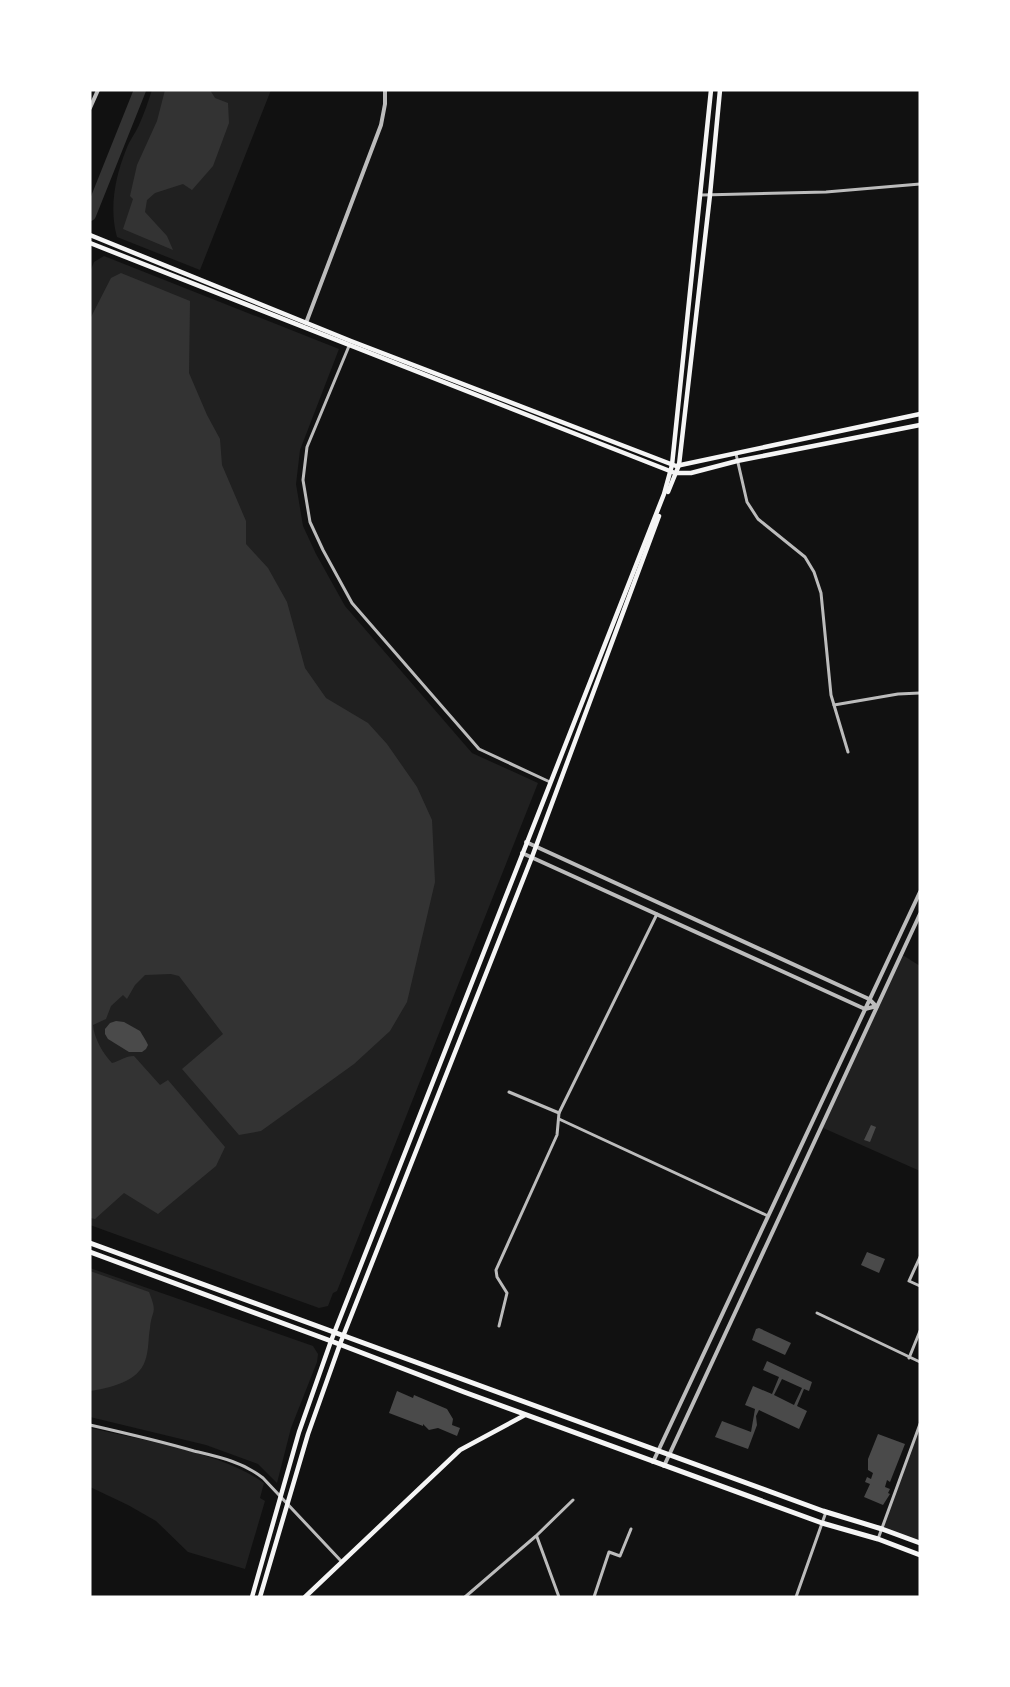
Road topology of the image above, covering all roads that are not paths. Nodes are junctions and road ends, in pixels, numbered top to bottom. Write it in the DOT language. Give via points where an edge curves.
graph roads {
  1 [pos="98,90"];
  2 [pos="385,90"];
  3 [pos="711,90"];
  4 [pos="720,90"];
  5 [pos="90,108"];
  6 [pos="920,184"];
  7 [pos="702,195"];
  8 [pos="710,195"];
  9 [pos="90,235"];
  10 [pos="90,243"];
  11 [pos="306,323"];
  12 [pos="349,346"];
  13 [pos="920,414"];
  14 [pos="920,425"];
  15 [pos="735,452"];
  16 [pos="737,461"];
  17 [pos="672,465"];
  18 [pos="679,465"];
  19 [pos="673,472"];
  20 [pos="920,693"];
  21 [pos="834,705"];
  22 [pos="848,752"];
  23 [pos="550,782"];
  24 [pos="526,842"];
  25 [pos="535,846"];
  26 [pos="522,853"];
  27 [pos="532,857"];
  28 [pos="920,892"];
  29 [pos="657,914"];
  30 [pos="920,914"];
  31 [pos="869,999"];
  32 [pos="877,1006"];
  33 [pos="865,1009"];
  34 [pos="508,1092"];
  35 [pos="559,1113"];
  36 [pos="559,1119"];
  37 [pos="768,1216"];
  38 [pos="90,1243"];
  39 [pos="90,1252"];
  40 [pos="920,1257"];
  41 [pos="920,1286"];
  42 [pos="817,1313"];
  43 [pos="499,1326"];
  44 [pos="920,1331"];
  45 [pos="335,1332"];
  46 [pos="343,1336"];
  47 [pos="331,1341"];
  48 [pos="339,1344"];
  49 [pos="909,1358"];
  50 [pos="920,1362"];
  51 [pos="525,1414"];
  52 [pos="920,1424"];
  53 [pos="90,1425"];
  54 [pos="658,1451"];
  55 [pos="669,1455"];
  56 [pos="653,1462"];
  57 [pos="664,1466"];
  58 [pos="573,1500"];
  59 [pos="826,1512"];
  60 [pos="822,1523"];
  61 [pos="631,1529"];
  62 [pos="882,1529"];
  63 [pos="537,1536"];
  64 [pos="878,1539"];
  65 [pos="920,1544"];
  66 [pos="920,1555"];
  67 [pos="342,1562"];
  68 [pos="252,1597"];
  69 [pos="260,1597"];
  70 [pos="306,1597"];
  71 [pos="465,1597"];
  72 [pos="559,1597"];
  73 [pos="594,1597"];
  74 [pos="795,1597"];
  1 -- 5 [label="street"];
  2 -- 11 [label="street" via="381,124"];
  3 -- 7 [label="main road"];
  4 -- 8 [label="main road"];
  6 -- 8 [label="street" via="826,192"];
  7 -- 8 [label="street"];
  7 -- 17 [label="main road"];
  8 -- 18 [label="main road"];
  9 -- 11 [label="main road"];
  10 -- 12 [label="main road"];
  11 -- 17 [label="main road"];
  12 -- 19 [label="main road"];
  12 -- 23 [label="street" via="307,447 303,480 310,522 352,603 479,749"];
  13 -- 15 [label="main road"];
  14 -- 16 [label="main road"];
  15 -- 16 [label="street"];
  15 -- 18 [label="main road"];
  16 -- 19 [label="main road" via="691,473"];
  16 -- 21 [label="street" via="747,502 758,519 805,557 814,572 821,593"];
  17 -- 18 [label="main road"];
  17 -- 19 [label="main road"];
  18 -- 19 [label="main road"];
  19 -- 23 [label="main road"];
  19 -- 25 [label="main road"];
  20 -- 21 [label="street"];
  21 -- 22 [label="street"];
  23 -- 24 [label="main road"];
  24 -- 25 [label="street"];
  24 -- 26 [label="main road"];
  25 -- 27 [label="main road"];
  25 -- 31 [label="street"];
  26 -- 27 [label="street"];
  26 -- 45 [label="main road"];
  27 -- 29 [label="street"];
  27 -- 46 [label="main road"];
  28 -- 31 [label="street"];
  29 -- 33 [label="street"];
  29 -- 35 [label="street"];
  30 -- 32 [label="street"];
  31 -- 32 [label="street"];
  31 -- 33 [label="street"];
  32 -- 33 [label="street"];
  32 -- 55 [label="street"];
  33 -- 37 [label="street"];
  34 -- 35 [label="street"];
  35 -- 36 [label="street"];
  36 -- 37 [label="street"];
  36 -- 43 [label="street" via="557,1135 496,1270 507,1293"];
  37 -- 54 [label="street"];
  38 -- 45 [label="main road"];
  39 -- 47 [label="main road"];
  40 -- 41 [label="street" via="909,1281"];
  42 -- 49 [label="street"];
  44 -- 49 [label="street"];
  45 -- 46 [label="main road"];
  45 -- 47 [label="main road"];
  46 -- 48 [label="main road"];
  46 -- 54 [label="main road"];
  47 -- 48 [label="main road"];
  47 -- 68 [label="main road" via="299,1432"];
  48 -- 51 [label="main road"];
  48 -- 69 [label="main road"];
  49 -- 50 [label="street"];
  51 -- 56 [label="main road"];
  51 -- 67 [label="main road" via="460,1450"];
  52 -- 62 [label="street"];
  53 -- 67 [label="street" via="236,1462 254,1471"];
  54 -- 55 [label="main road"];
  54 -- 56 [label="street"];
  55 -- 57 [label="street"];
  55 -- 59 [label="main road"];
  56 -- 57 [label="main road"];
  57 -- 60 [label="main road"];
  58 -- 63 [label="street"];
  59 -- 60 [label="street"];
  59 -- 62 [label="main road"];
  60 -- 64 [label="main road"];
  60 -- 74 [label="street"];
  61 -- 73 [label="street" via="620,1556 609,1552"];
  62 -- 64 [label="street"];
  62 -- 65 [label="main road"];
  63 -- 71 [label="street"];
  63 -- 72 [label="street"];
  64 -- 66 [label="main road"];
  67 -- 70 [label="main road"];
}
